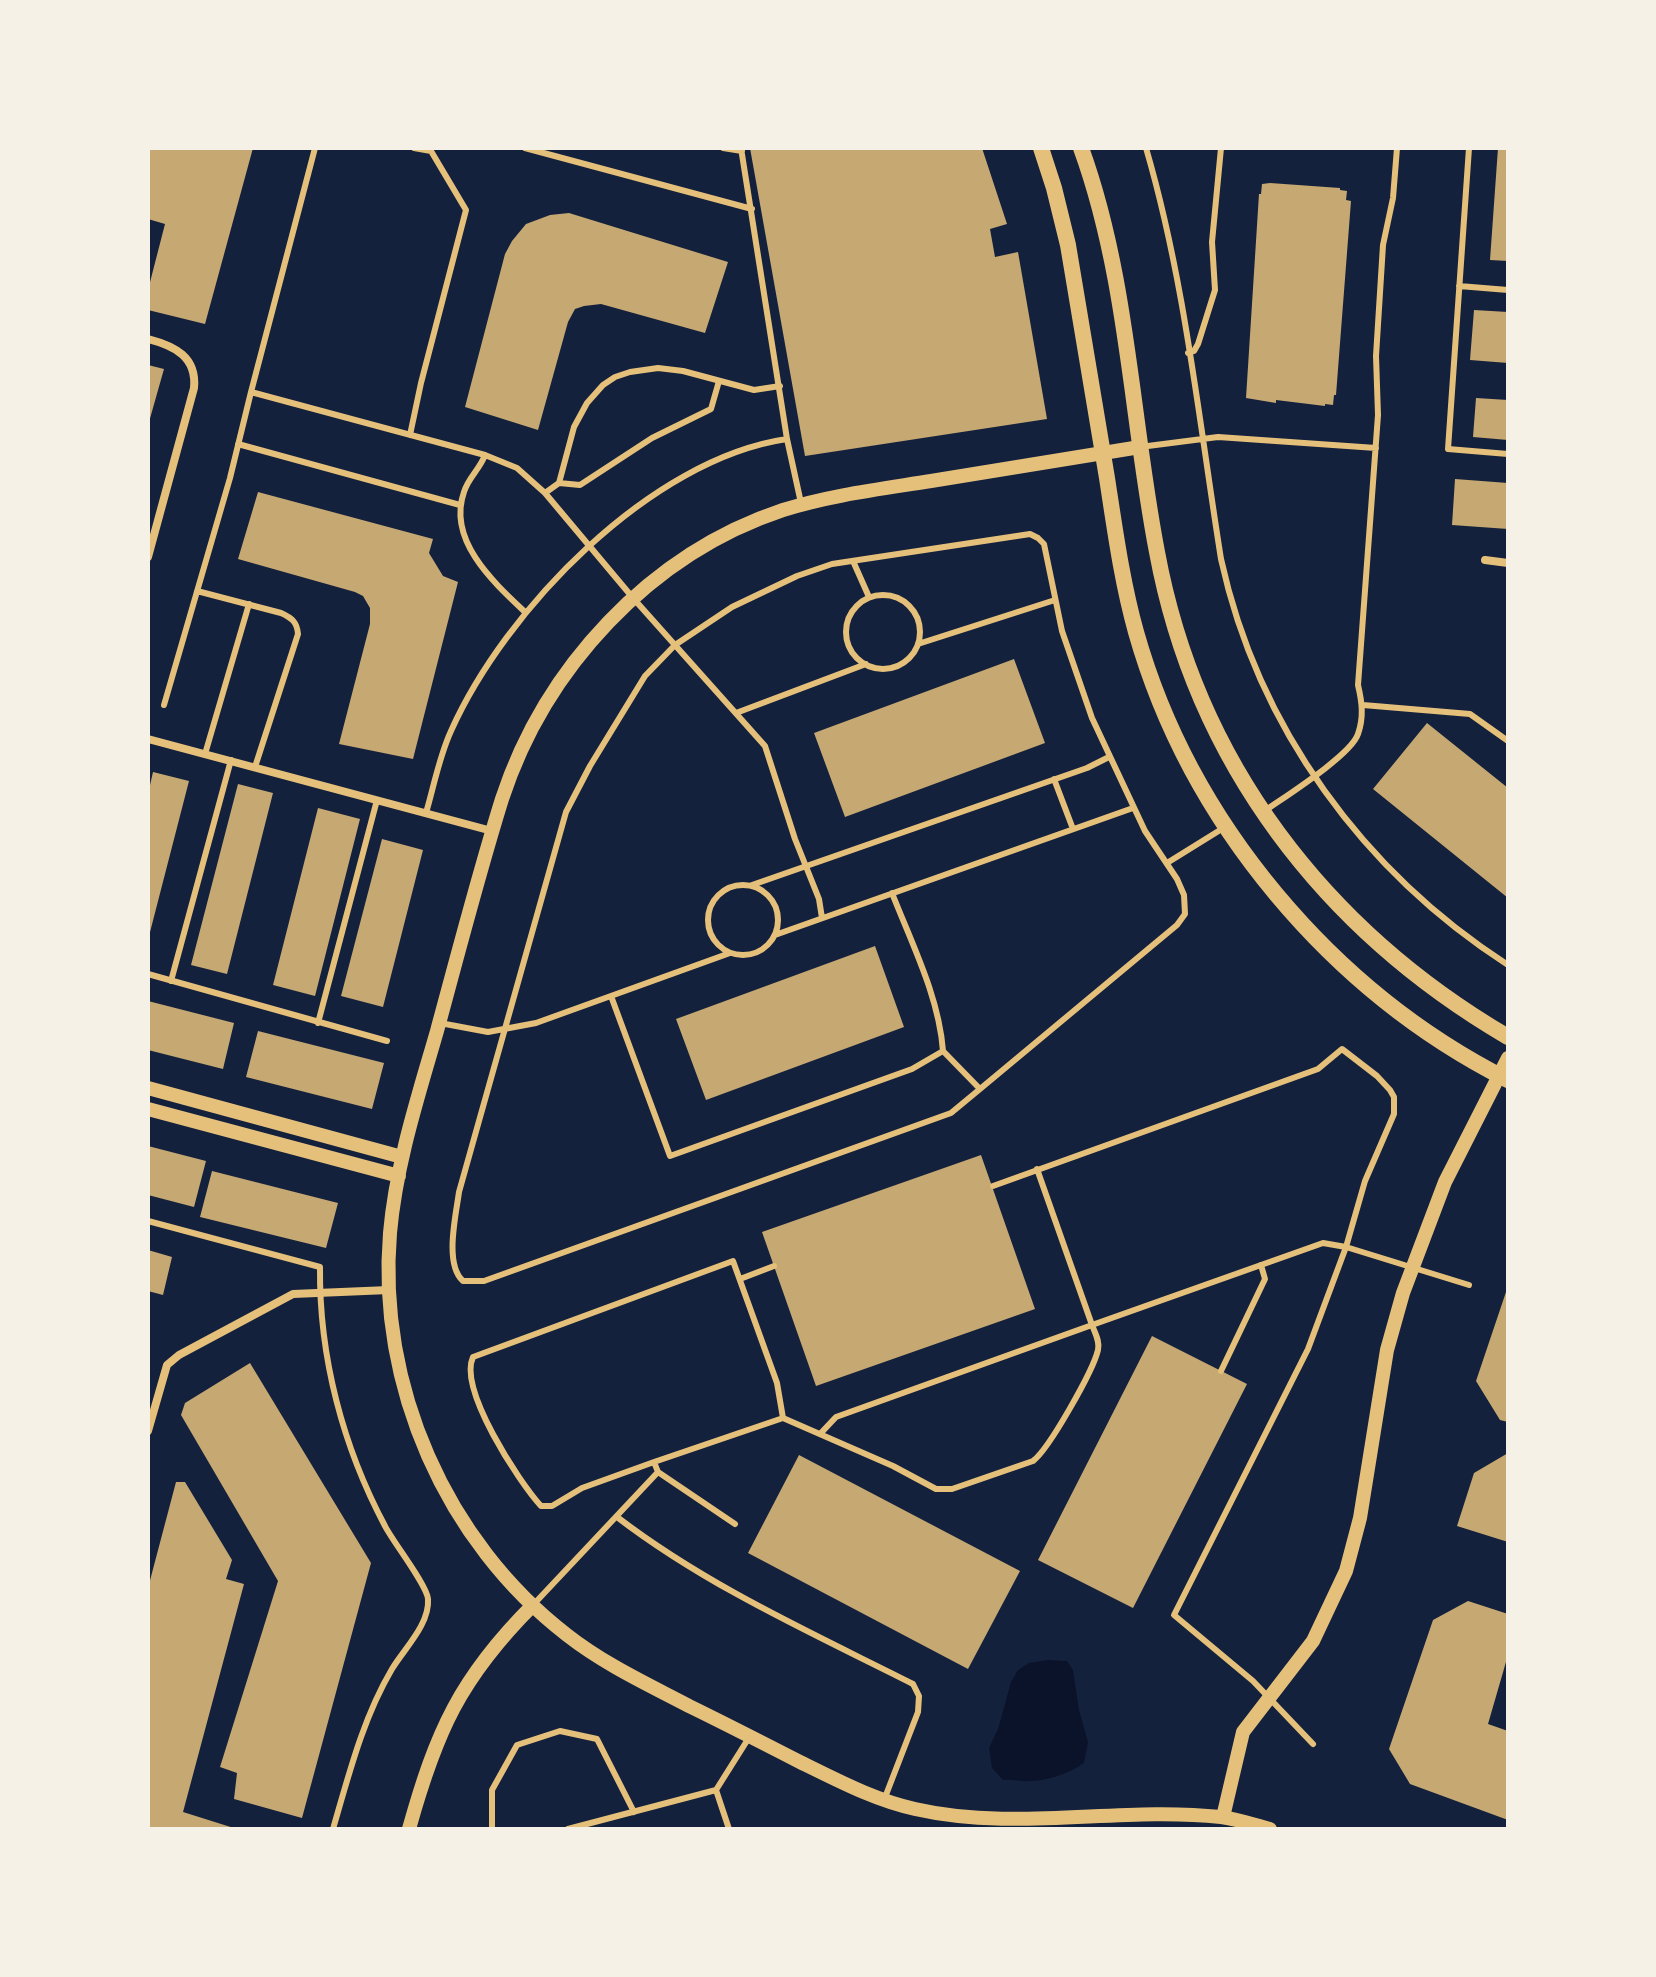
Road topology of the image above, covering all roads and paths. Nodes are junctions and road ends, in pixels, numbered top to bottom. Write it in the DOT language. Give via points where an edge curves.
graph roads {
  1 [pos="315,148"];
  2 [pos="414,148"];
  3 [pos="525,148"];
  4 [pos="723,148"];
  5 [pos="1041,148"];
  6 [pos="1081,148"];
  7 [pos="1146,148"];
  8 [pos="1221,148"];
  9 [pos="1397,148"];
  10 [pos="1469,148"];
  11 [pos="742,149"];
  12 [pos="752,209"];
  13 [pos="1459,286"];
  14 [pos="1508,290"];
  15 [pos="148,339"];
  16 [pos="1188,353"];
  17 [pos="719,381"];
  18 [pos="780,386"];
  19 [pos="251,392"];
  20 [pos="410,435"];
  21 [pos="1201,438"];
  22 [pos="787,439"];
  23 [pos="238,444"];
  24 [pos="1140,447"];
  25 [pos="1376,448"];
  26 [pos="1103,453"];
  27 [pos="1508,454"];
  28 [pos="485,455"];
  29 [pos="559,483"];
  30 [pos="545,493"];
  31 [pos="460,505"];
  32 [pos="802,505"];
  33 [pos="590,546"];
  34 [pos="148,557"];
  35 [pos="1485,560"];
  36 [pos="853,561"];
  37 [pos="1508,563"];
  38 [pos="197,591"];
  39 [pos="869,597"];
  40 [pos="633,598"];
  41 [pos="1055,600"];
  42 [pos="249,604"];
  43 [pos="525,612"];
  44 [pos="918,644"];
  45 [pos="675,645"];
  46 [pos="866,664"];
  47 [pos="164,705"];
  48 [pos="1363,705"];
  49 [pos="736,713"];
  50 [pos="148,739"];
  51 [pos="1508,741"];
  52 [pos="205,754"];
  53 [pos="1109,757"];
  54 [pos="231,760"];
  55 [pos="255,767"];
  56 [pos="1314,775"];
  57 [pos="1054,779"];
  58 [pos="377,800"];
  59 [pos="1133,808"];
  60 [pos="1263,812"];
  61 [pos="426,813"];
  62 [pos="1226,826"];
  63 [pos="1073,829"];
  64 [pos="492,831"];
  65 [pos="1167,863"];
  66 [pos="805,867"];
  67 [pos="752,885"];
  68 [pos="892,893"];
  69 [pos="822,918"];
  70 [pos="775,935"];
  71 [pos="730,953"];
  72 [pos="1508,965"];
  73 [pos="148,974"];
  74 [pos="171,981"];
  75 [pos="611,996"];
  76 [pos="318,1023"];
  77 [pos="439,1023"];
  78 [pos="504,1031"];
  79 [pos="1508,1037"];
  80 [pos="387,1041"];
  81 [pos="943,1051"];
  82 [pos="1508,1058"];
  83 [pos="1504,1078"];
  84 [pos="148,1088"];
  85 [pos="980,1089"];
  86 [pos="148,1109"];
  87 [pos="402,1157"];
  88 [pos="1037,1169"];
  89 [pos="399,1176"];
  90 [pos="993,1186"];
  91 [pos="148,1221"];
  92 [pos="1346,1247"];
  93 [pos="1261,1265"];
  94 [pos="774,1266"];
  95 [pos="1411,1267"];
  96 [pos="740,1279"];
  97 [pos="1469,1285"];
  98 [pos="389,1290"];
  99 [pos="320,1291"];
  100 [pos="1092,1325"];
  101 [pos="1221,1371"];
  102 [pos="783,1418"];
  103 [pos="148,1431"];
  104 [pos="821,1433"];
  105 [pos="654,1462"];
  106 [pos="658,1472"];
  107 [pos="617,1517"];
  108 [pos="735,1524"];
  109 [pos="533,1605"];
  110 [pos="1270,1698"];
  111 [pos="750,1736"];
  112 [pos="1313,1744"];
  113 [pos="716,1790"];
  114 [pos="884,1800"];
  115 [pos="634,1812"];
  116 [pos="1222,1823"];
  117 [pos="333,1829"];
  118 [pos="409,1829"];
  119 [pos="492,1829"];
  120 [pos="568,1829"];
  121 [pos="729,1829"];
  122 [pos="1270,1829"];
  1 -- 19 [label="lane"];
  2 -- 20 [label="lane" via="431,151 466,210"];
  3 -- 12 [label="lane"];
  4 -- 11 [label="lane"];
  5 -- 26 [label="main road" via="1068,245"];
  6 -- 24 [label="main road" via="1113,260"];
  7 -- 16 [label="lane" via="1162,202"];
  8 -- 16 [label="lane" via="1212,242 1215,290 1198,344"];
  9 -- 25 [label="lane" via="1383,245"];
  10 -- 13 [label="lane"];
  11 -- 12 [label="lane"];
  12 -- 18 [label="lane"];
  13 -- 14 [label="lane"];
  13 -- 27 [label="lane" via="1448,449"];
  15 -- 34 [label="street" via="184,355 195,375"];
  16 -- 21 [label="lane"];
  17 -- 18 [label="lane" via="754,390"];
  17 -- 29 [label="lane" via="711,409 652,438 580,485"];
  17 -- 29 [label="lane" via="658,368 615,377 580,415"];
  18 -- 22 [label="lane"];
  19 -- 20 [label="lane"];
  19 -- 23 [label="lane"];
  20 -- 28 [label="lane"];
  21 -- 24 [label="lane"];
  21 -- 25 [label="lane"];
  21 -- 56 [label="lane" via="1228,593 1275,713"];
  22 -- 32 [label="lane"];
  22 -- 33 [label="lane" via="741,451 680,479"];
  23 -- 31 [label="lane"];
  23 -- 38 [label="lane"];
  24 -- 26 [label="street"];
  24 -- 60 [label="main road" via="1156,552 1176,632 1210,720"];
  25 -- 48 [label="lane" via="1358,685"];
  26 -- 32 [label="street"];
  26 -- 62 [label="main road" via="1120,563 1148,667 1175,735"];
  28 -- 30 [label="lane" via="517,468"];
  28 -- 31 [label="lane"];
  29 -- 30 [label="lane"];
  30 -- 33 [label="lane"];
  31 -- 43 [label="lane" via="461,527 474,555"];
  32 -- 40 [label="street" via="719,539"];
  33 -- 40 [label="lane"];
  33 -- 43 [label="lane"];
  35 -- 37 [label="street"];
  36 -- 39 [label="lane"];
  36 -- 41 [label="lane" via="1030,534 1044,544"];
  36 -- 45 [label="lane" via="763,591"];
  38 -- 42 [label="lane"];
  38 -- 47 [label="lane"];
  39 -- 44 [label="lane" via="903,601 919,623"];
  39 -- 46 [label="lane" via="856,607 846,629 853,655"];
  40 -- 45 [label="lane"];
  40 -- 64 [label="street" via="588,644 551,695 522,747"];
  41 -- 44 [label="lane"];
  41 -- 53 [label="lane" via="1076,678"];
  42 -- 52 [label="lane"];
  42 -- 55 [label="lane" via="292,618 298,634"];
  43 -- 61 [label="lane" via="451,731"];
  44 -- 46 [label="lane" via="897,667"];
  45 -- 49 [label="lane"];
  45 -- 78 [label="lane" via="645,676 566,812"];
  46 -- 49 [label="lane"];
  48 -- 51 [label="lane" via="1470,714"];
  48 -- 56 [label="lane" via="1353,743"];
  49 -- 66 [label="lane" via="765,746"];
  50 -- 52 [label="street"];
  52 -- 54 [label="street"];
  53 -- 57 [label="lane"];
  53 -- 59 [label="lane"];
  54 -- 55 [label="street"];
  54 -- 74 [label="lane"];
  55 -- 58 [label="street"];
  56 -- 60 [label="lane"];
  56 -- 72 [label="lane" via="1351,827 1399,879 1446,922"];
  57 -- 63 [label="lane"];
  57 -- 66 [label="lane"];
  58 -- 61 [label="street"];
  58 -- 76 [label="lane"];
  59 -- 63 [label="lane"];
  59 -- 65 [label="lane"];
  60 -- 79 [label="main road" via="1305,869 1373,940 1445,998"];
  61 -- 64 [label="street"];
  62 -- 65 [label="lane"];
  62 -- 83 [label="main road" via="1294,915 1345,966 1427,1031"];
  63 -- 68 [label="lane"];
  64 -- 77 [label="street"];
  65 -- 85 [label="lane" via="1185,902 1177,925"];
  66 -- 67 [label="lane"];
  66 -- 69 [label="lane"];
  67 -- 70 [label="lane" via="775,905"];
  67 -- 71 [label="lane" via="729,887 708,914 712,938"];
  68 -- 69 [label="lane"];
  68 -- 81 [label="lane" via="934,1004"];
  69 -- 70 [label="lane"];
  70 -- 71 [label="lane" via="761,951"];
  71 -- 75 [label="lane"];
  73 -- 74 [label="lane"];
  74 -- 76 [label="lane"];
  75 -- 78 [label="lane"];
  75 -- 81 [label="lane" via="670,1156 912,1069"];
  76 -- 80 [label="lane"];
  77 -- 78 [label="lane"];
  77 -- 87 [label="street"];
  78 -- 85 [label="lane" via="455,1220 454,1267 469,1283 951,1113"];
  81 -- 85 [label="lane"];
  82 -- 83 [label="street"];
  83 -- 95 [label="street" via="1445,1182"];
  84 -- 87 [label="street"];
  86 -- 89 [label="street"];
  87 -- 89 [label="street"];
  88 -- 90 [label="lane"];
  88 -- 92 [label="lane" via="1318,1069 1342,1049 1377,1076 1395,1106"];
  88 -- 100 [label="lane"];
  89 -- 98 [label="street"];
  91 -- 99 [label="lane" via="320,1267"];
  92 -- 93 [label="lane" via="1323,1243"];
  92 -- 95 [label="lane"];
  92 -- 110 [label="lane" via="1308,1349 1174,1615"];
  93 -- 100 [label="lane"];
  93 -- 101 [label="lane" via="1265,1279"];
  94 -- 96 [label="lane"];
  95 -- 97 [label="lane"];
  95 -- 110 [label="street" via="1387,1350 1351,1556 1323,1624"];
  96 -- 102 [label="lane" via="777,1383"];
  96 -- 105 [label="lane" via="733,1261 480,1353 471,1362 472,1380 501,1450 541,1506"];
  98 -- 99 [label="street"];
  98 -- 109 [label="street" via="401,1373 434,1469 474,1537"];
  99 -- 103 [label="street" via="283,1297 171,1360"];
  99 -- 117 [label="lane" via="327,1356 346,1435 385,1525 428,1601 371,1712"];
  100 -- 104 [label="lane" via="836,1417"];
  100 -- 104 [label="lane" via="1098,1345 1094,1358 1043,1454 1033,1461 941,1490"];
  102 -- 104 [label="lane"];
  102 -- 105 [label="lane"];
  105 -- 106 [label="lane"];
  106 -- 107 [label="lane"];
  106 -- 108 [label="lane"];
  107 -- 109 [label="lane"];
  107 -- 114 [label="lane" via="728,1590 913,1684 918,1712"];
  109 -- 111 [label="street" via="611,1665"];
  109 -- 118 [label="street" via="491,1650 449,1714"];
  110 -- 112 [label="lane"];
  110 -- 116 [label="street" via="1243,1732"];
  111 -- 113 [label="lane"];
  111 -- 114 [label="street"];
  113 -- 115 [label="lane"];
  113 -- 121 [label="lane"];
  114 -- 116 [label="street" via="935,1813 996,1819 1150,1814"];
  115 -- 119 [label="lane" via="597,1739 560,1731 517,1745 492,1790"];
  115 -- 120 [label="lane"];
  116 -- 122 [label="street"];
}
